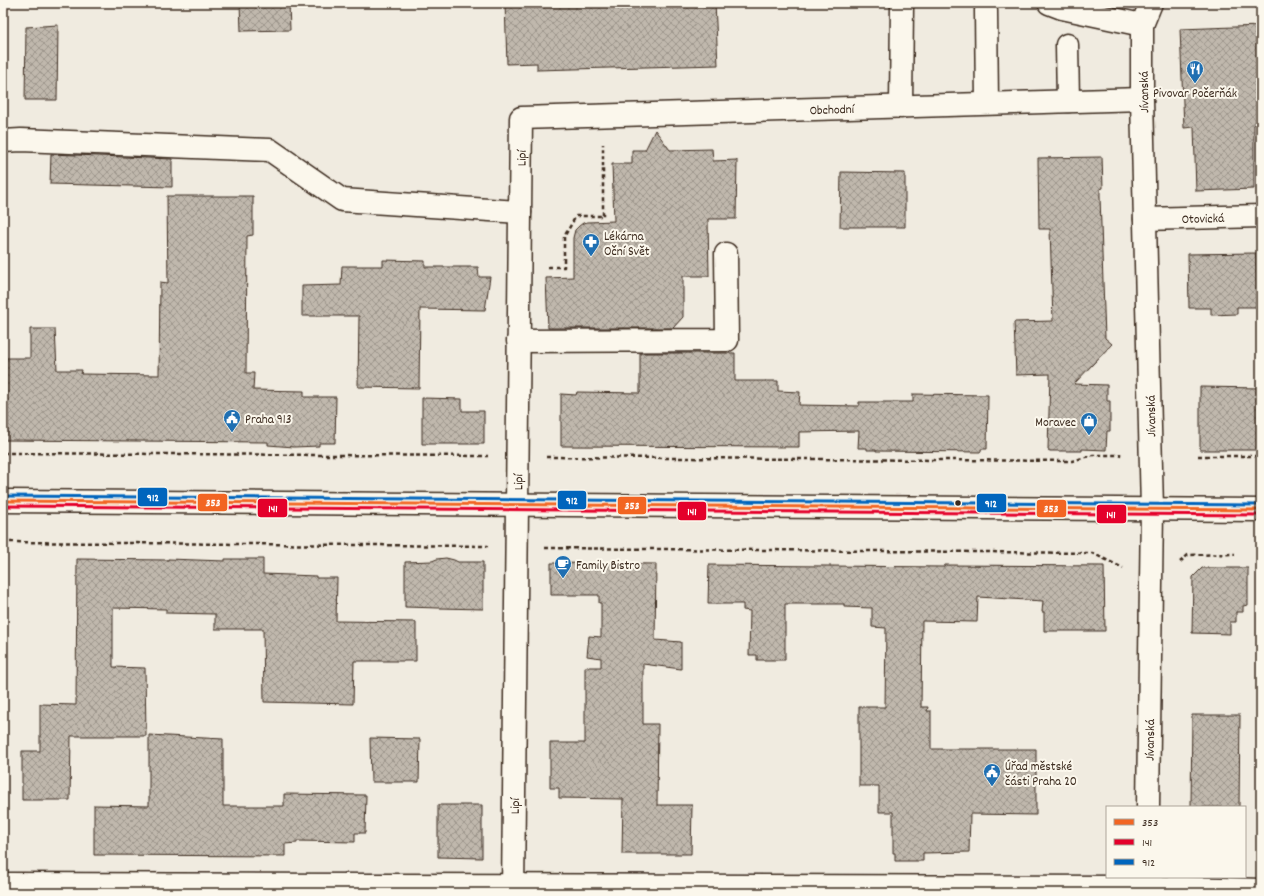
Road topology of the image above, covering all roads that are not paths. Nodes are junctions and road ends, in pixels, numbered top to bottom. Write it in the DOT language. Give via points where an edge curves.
graph roads {
  1 [pos="1049,3"];
  2 [pos="1151,3"];
  3 [pos="902,4"];
  4 [pos="986,11"];
  5 [pos="1142,25"];
  6 [pos="1068,45"];
  7 [pos="1142,99"];
  8 [pos="1068,101"];
  9 [pos="987,104"];
  10 [pos="901,107"];
  11 [pos="521,118"];
  12 [pos="12,141"];
  13 [pos="520,212"];
  14 [pos="1261,216"];
  15 [pos="1145,219"];
  16 [pos="726,254"];
  17 [pos="518,341"];
  18 [pos="3,501"];
  19 [pos="516,505"];
  20 [pos="1152,509"];
  21 [pos="1261,510"];
  22 [pos="1148,806"];
  23 [pos="3,884"];
  24 [pos="1147,886"];
  25 [pos="513,889"];
  26 [pos="1261,890"];
  1 -- 5 [label="street"];
  2 -- 5 [label="street"];
  3 -- 10 [label="street"];
  4 -- 9 [label="street"];
  5 -- 7 [label="street, Jívanská"];
  6 -- 8 [label="street"];
  7 -- 8 [label="street, Obchodní"];
  7 -- 15 [label="street, Jívanská"];
  8 -- 9 [label="street, Obchodní"];
  9 -- 10 [label="street, Obchodní"];
  10 -- 11 [label="street, Obchodní"];
  11 -- 13 [label="street, Lipí"];
  12 -- 13 [label="street" via="270,150 342,200"];
  13 -- 17 [label="street, Lipí"];
  14 -- 15 [label="street, Otovická"];
  15 -- 20 [label="street, Jívanská"];
  16 -- 17 [label="street" via="727,340"];
  17 -- 19 [label="street, Lipí"];
  18 -- 19 [label="street"];
  19 -- 20 [label="street"];
  19 -- 25 [label="street, Lipí"];
  20 -- 21 [label="street"];
  20 -- 22 [label="street, Jívanská"];
  23 -- 25 [label="street"];
  24 -- 25 [label="street"];
  24 -- 26 [label="street"];
}
